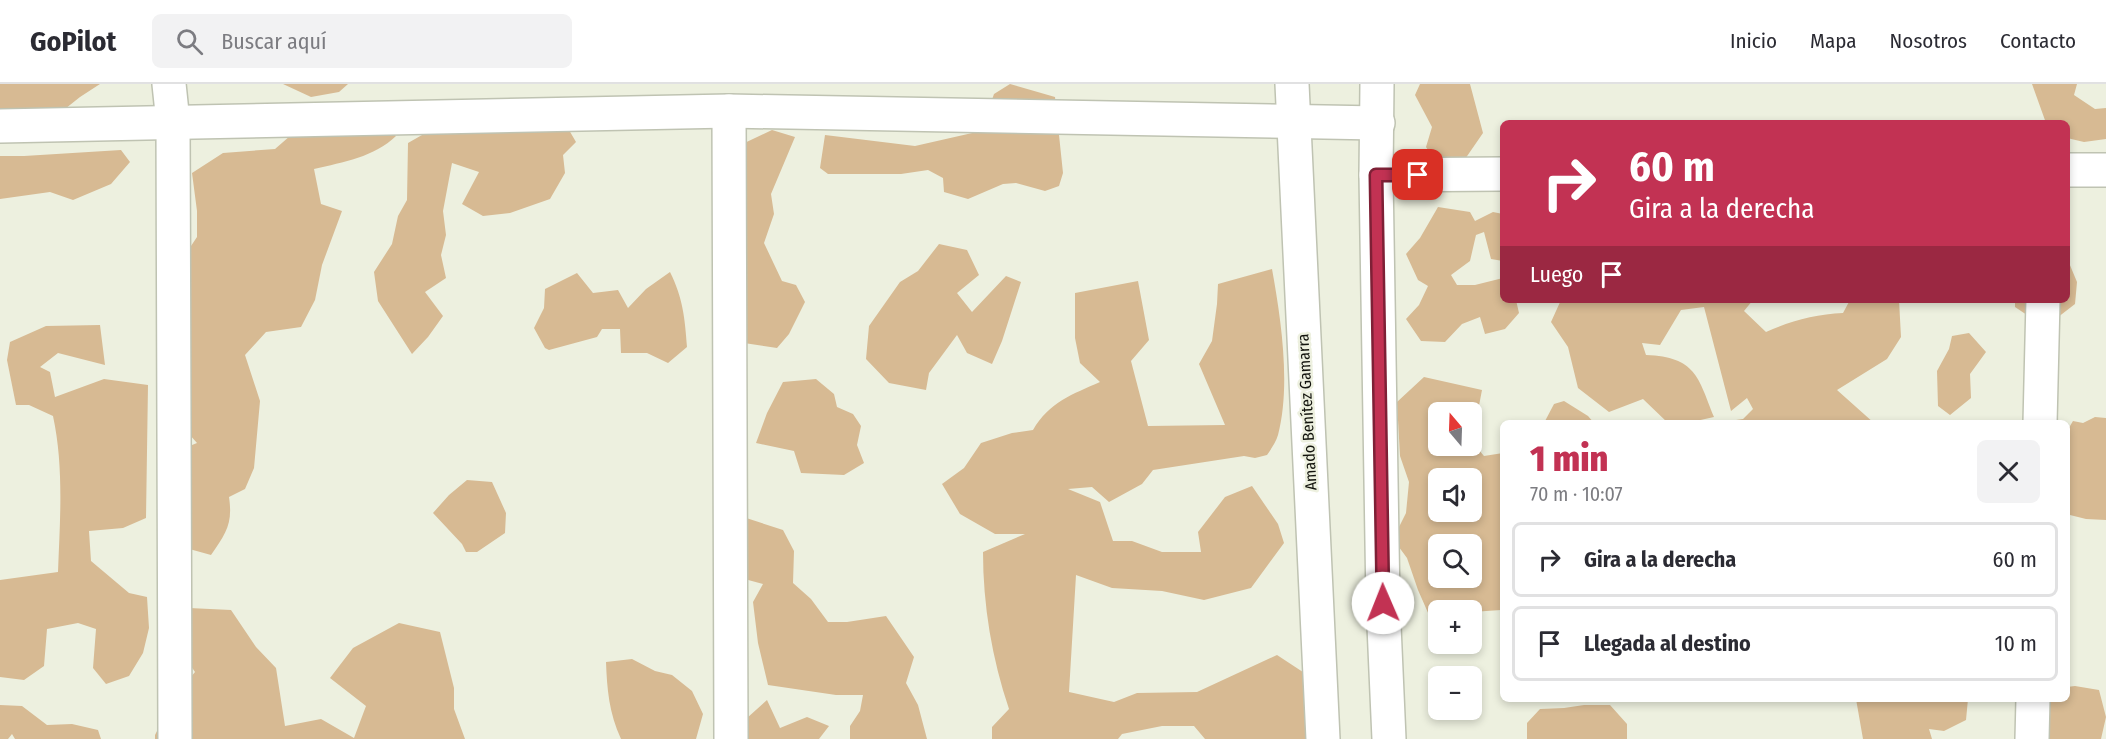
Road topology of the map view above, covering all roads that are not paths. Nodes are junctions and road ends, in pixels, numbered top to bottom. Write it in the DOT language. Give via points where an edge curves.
graph roads {
  1 [pos="169,84"];
  2 [pos="1292,84"];
  3 [pos="1377,84"];
  4 [pos="729,111"];
  5 [pos="173,122"];
  6 [pos="1293,122"];
  7 [pos="1378,123"];
  8 [pos="0,126"];
  9 [pos="2106,170"];
  10 [pos="2070,171"];
  11 [pos="1500,174"];
  12 [pos="1376,175"];
  13 [pos="2043,303"];
  14 [pos="2040,420"];
  15 [pos="2033,702"];
  16 [pos="175,739"];
  17 [pos="731,739"];
  18 [pos="1323,739"];
  19 [pos="1389,739"];
  20 [pos="2032,739"];
  1 -- 5 [label="street"];
  2 -- 6 [label="street, Amado Benítez Gamarra"];
  3 -- 7 [label="street"];
  4 -- 5 [label="street"];
  4 -- 6 [label="street"];
  4 -- 17 [label="street"];
  5 -- 8 [label="street"];
  5 -- 16 [label="street"];
  6 -- 7 [label="street"];
  6 -- 18 [label="street, Amado Benítez Gamarra"];
  7 -- 12 [label="street"];
  9 -- 10 [label="street"];
  11 -- 12 [label="street"];
  12 -- 19 [label="street"];
  13 -- 14 [label="street"];
  15 -- 20 [label="street"];
}
